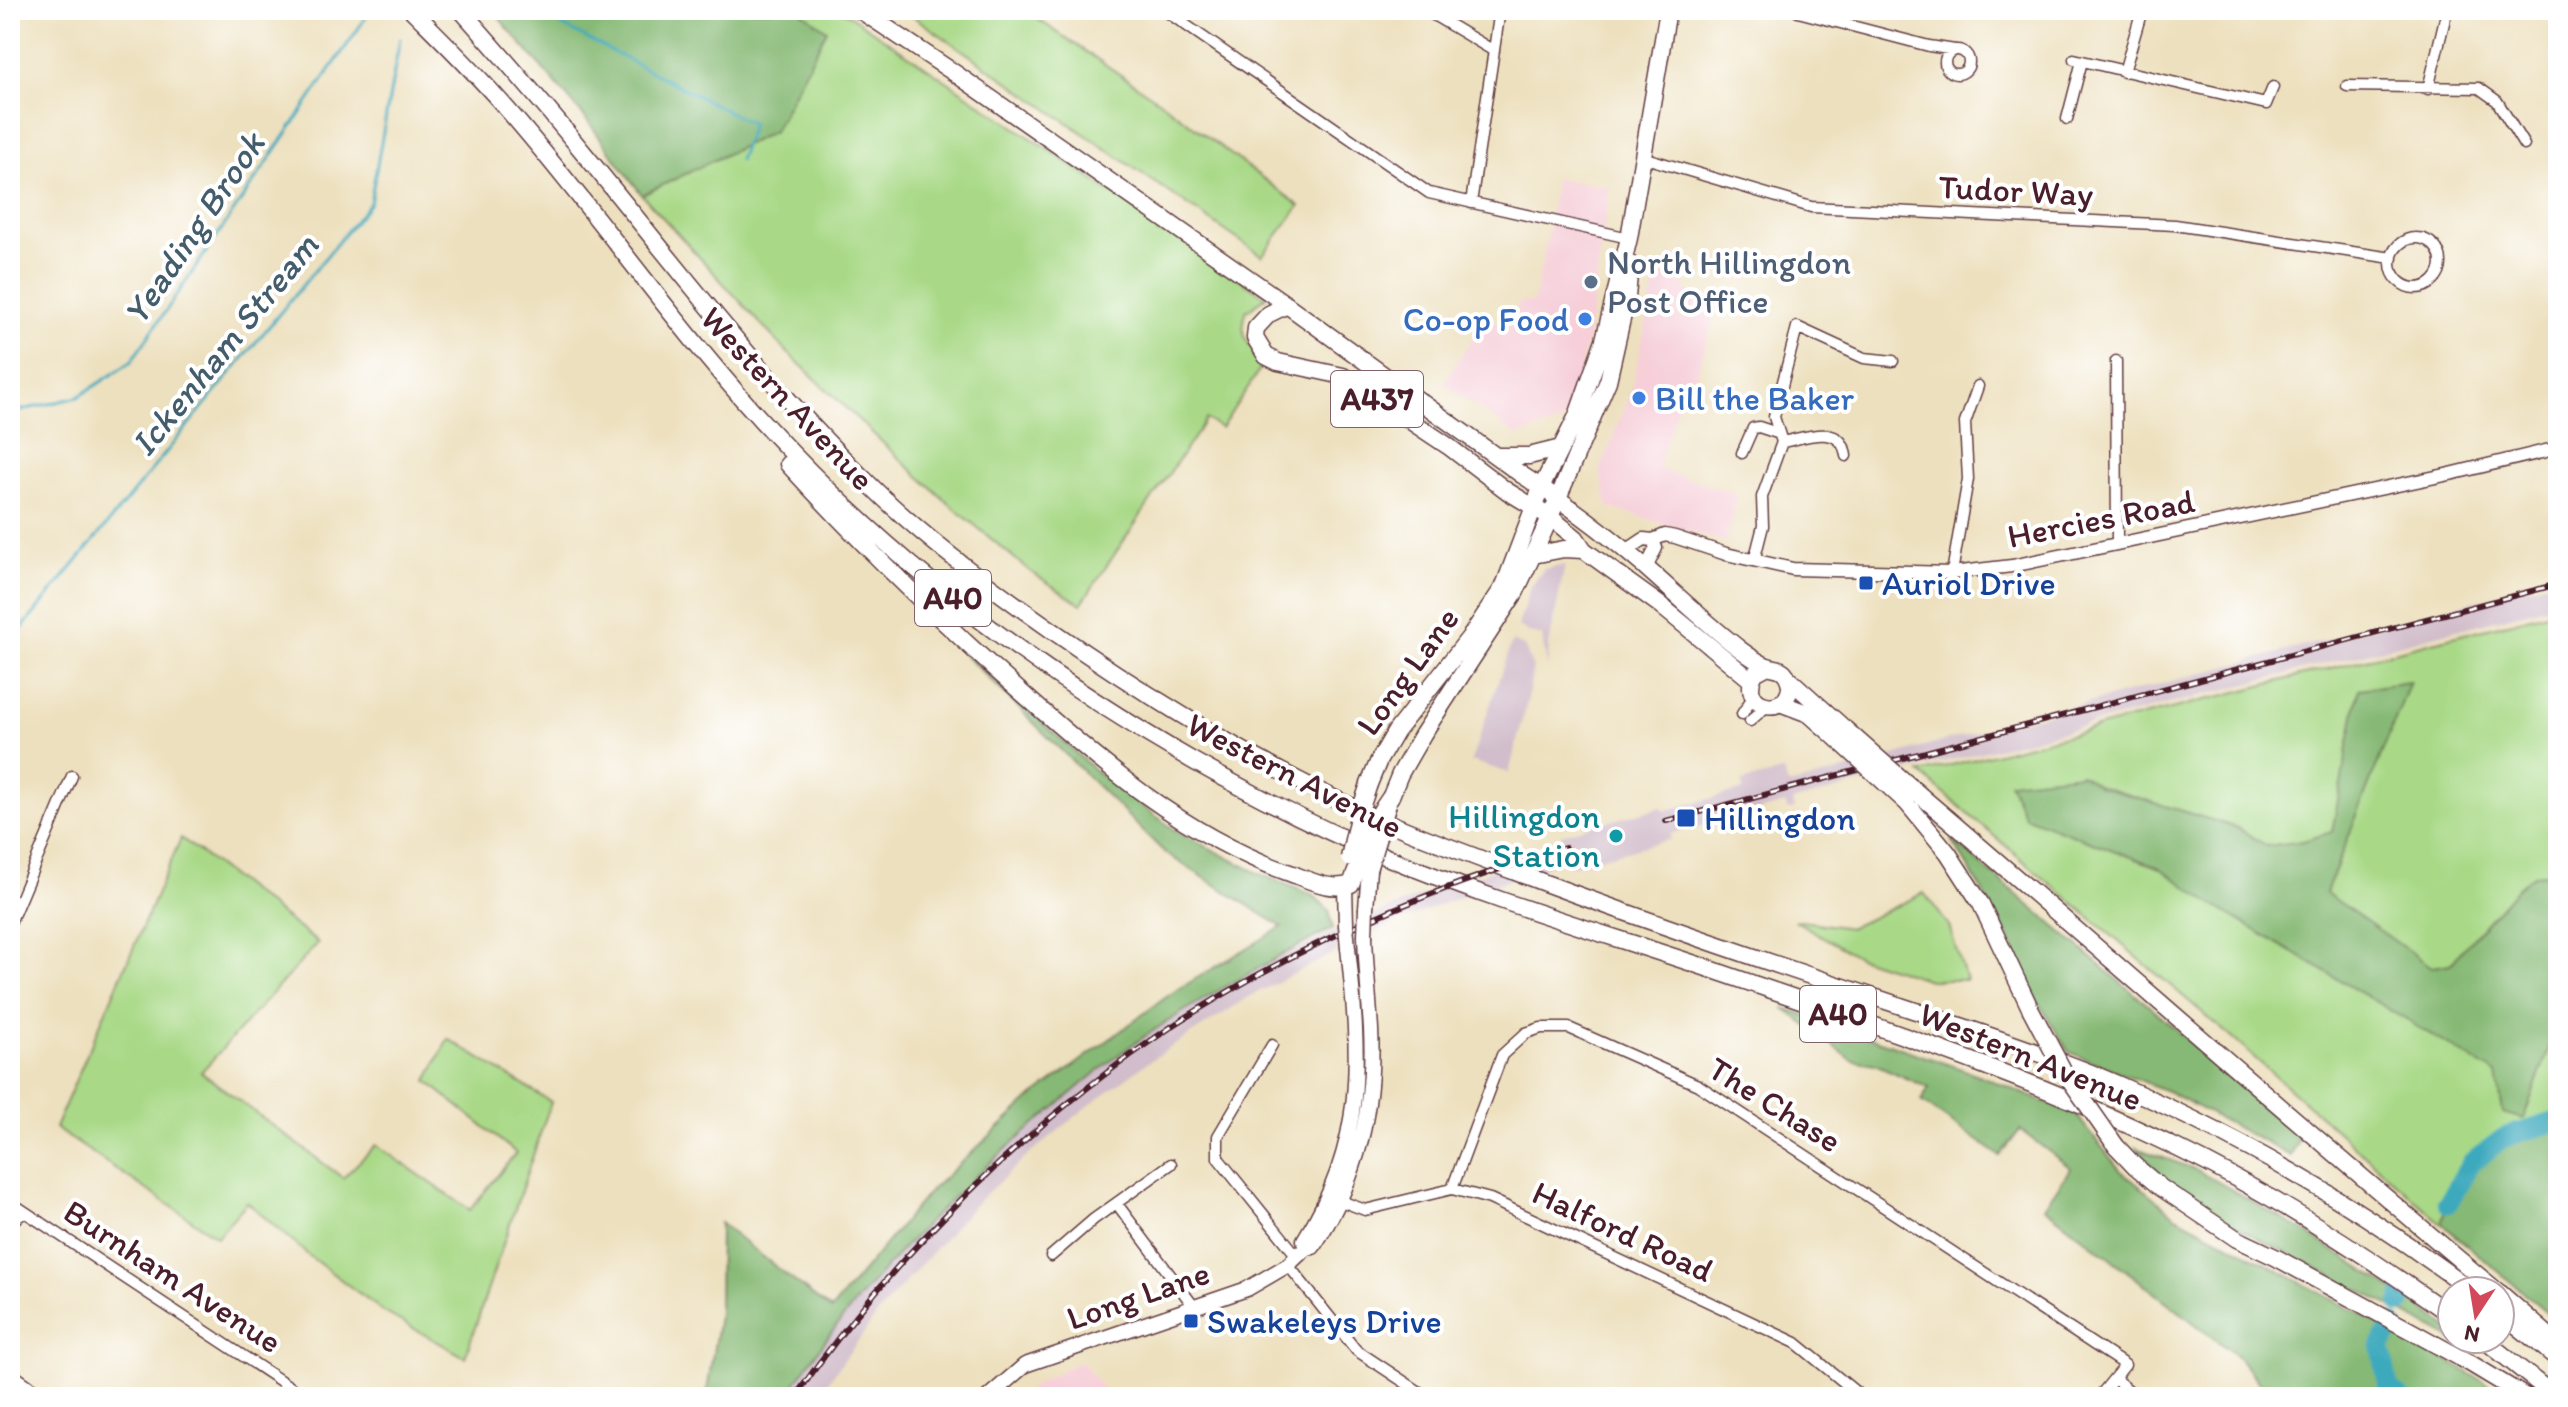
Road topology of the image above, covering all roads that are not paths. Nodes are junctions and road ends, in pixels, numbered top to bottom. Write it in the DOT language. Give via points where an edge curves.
graph roads {
  1 [pos="412,10"];
  2 [pos="461,10"];
  3 [pos="860,10"];
  4 [pos="1164,10"];
  5 [pos="1425,10"];
  6 [pos="1500,10"];
  7 [pos="1668,10"];
  8 [pos="2142,10"];
  9 [pos="2447,10"];
  10 [pos="1798,12"];
  11 [pos="1816,13"];
  12 [pos="1955,50"];
  13 [pos="1494,51"];
  14 [pos="2124,72"];
  15 [pos="2347,86"];
  16 [pos="2273,87"];
  17 [pos="2428,89"];
  18 [pos="2067,119"];
  19 [pos="2524,145"];
  20 [pos="1642,157"];
  21 [pos="1471,203"];
  22 [pos="1629,238"];
  23 [pos="2392,258"];
  24 [pos="1287,305"];
  25 [pos="1893,361"];
  26 [pos="2116,361"];
  27 [pos="1978,386"];
  28 [pos="738,394"];
  29 [pos="1779,438"];
  30 [pos="1561,448"];
  31 [pos="2558,448"];
  32 [pos="1742,453"];
  33 [pos="1498,456"];
  34 [pos="1846,456"];
  35 [pos="1541,488"];
  36 [pos="1559,498"];
  37 [pos="1535,507"];
  38 [pos="1550,517"];
  39 [pos="1653,540"];
  40 [pos="2117,544"];
  41 [pos="1584,550"];
  42 [pos="1626,551"];
  43 [pos="1533,555"];
  44 [pos="1754,561"];
  45 [pos="1646,568"];
  46 [pos="1952,573"];
  47 [pos="1768,666"];
  48 [pos="1788,678"];
  49 [pos="1751,687"];
  50 [pos="1773,704"];
  51 [pos="1840,733"];
  52 [pos="72,776"];
  53 [pos="1914,800"];
  54 [pos="1359,864"];
  55 [pos="1345,887"];
  56 [pos="10,923"];
  57 [pos="1272,1045"];
  58 [pos="1171,1164"];
  59 [pos="1452,1189"];
  60 [pos="1341,1201"];
  61 [pos="10,1202"];
  62 [pos="1117,1204"];
  63 [pos="25,1212"];
  64 [pos="10,1222"];
  65 [pos="1051,1256"];
  66 [pos="1297,1256"];
  67 [pos="2449,1275"];
  68 [pos="2478,1275"];
  69 [pos="2436,1305"];
  70 [pos="1195,1308"];
  71 [pos="2516,1308"];
  72 [pos="2516,1325"];
  73 [pos="2558,1344"];
  74 [pos="2503,1355"];
  75 [pos="2558,1359"];
  76 [pos="10,1372"];
  77 [pos="2115,1379"];
  78 [pos="45,1397"];
  79 [pos="305,1397"];
  80 [pos="988,1397"];
  81 [pos="1427,1397"];
  82 [pos="1862,1397"];
  83 [pos="2099,1397"];
  84 [pos="2137,1397"];
  85 [pos="2526,1397"];
  86 [pos="2556,1397"];
  1 -- 28 [label="main road, Western Avenue / A40" via="506,107"];
  2 -- 67 [label="main road, Western Avenue / A40" via="761,371 870,485 963,566 1173,710 1323,793 1430,840 2071,1066 2148,1098 2337,1199"];
  3 -- 24 [label="main road"];
  4 -- 21 [label="street" via="1429,193"];
  5 -- 13 [label="street"];
  6 -- 13 [label="street"];
  7 -- 20 [label="main road, Long Lane"];
  8 -- 14 [label="street"];
  9 -- 17 [label="street"];
  10 -- 11 [label="street"];
  11 -- 12 [label="street"];
  13 -- 21 [label="street"];
  14 -- 16 [label="street" via="2266,104"];
  14 -- 18 [label="street" via="2078,60"];
  15 -- 17 [label="street"];
  17 -- 19 [label="street" via="2479,88 2497,101"];
  20 -- 22 [label="main road, Long Lane"];
  20 -- 23 [label="street, Tudor Way" via="1811,207 2175,225"];
  21 -- 22 [label="street"];
  22 -- 30 [label="main road, Long Lane" via="1604,340"];
  22 -- 36 [label="main road, Long Lane" via="1627,297 1608,381"];
  23 -- 23 [label="street" via="2401,243 2420,238 2435,247 2440,269 2432,282 2416,288 2398,280"];
  24 -- 33 [label="main road, A437"];
  24 -- 37 [label="main road, A437" via="1256,328 1255,338 1266,356 1343,376"];
  25 -- 29 [label="street" via="1864,358 1797,327 1774,417"];
  26 -- 40 [label="street"];
  27 -- 46 [label="street" via="1965,423 1968,479"];
  28 -- 55 [label="main road" via="778,453 884,567 1105,766 1182,822 1245,856 1325,886"];
  28 -- 69 [label="main road, Western Avenue / A40" via="846,507 934,583 1033,659 1198,764 1324,829 1427,873 1913,1040 2116,1120 2274,1199"];
  29 -- 32 [label="street" via="1753,428"];
  29 -- 34 [label="street" via="1831,434 1843,442"];
  29 -- 44 [label="street" via="1762,497 1763,526"];
  30 -- 33 [label="main road"];
  30 -- 35 [label="main road, Long Lane"];
  31 -- 40 [label="street, Hercies Road"];
  33 -- 35 [label="main road, A437"];
  35 -- 36 [label="main road"];
  35 -- 37 [label="main road, Long Lane"];
  36 -- 38 [label="main road, Long Lane"];
  36 -- 42 [label="main road"];
  37 -- 38 [label="main road"];
  37 -- 54 [label="main road, Long Lane, bridge" via="1504,586 1379,760 1358,817"];
  38 -- 41 [label="main road"];
  38 -- 43 [label="main road, Long Lane"];
  39 -- 42 [label="street, Hercies Road" via="1644,539"];
  39 -- 44 [label="street, Hercies Road" via="1675,537"];
  39 -- 45 [label="street" via="1656,548"];
  40 -- 46 [label="street, Hercies Road"];
  41 -- 43 [label="main road"];
  41 -- 49 [label="main road" via="1660,605"];
  42 -- 45 [label="main road"];
  43 -- 54 [label="main road, Long Lane, bridge" via="1515,593 1400,774 1372,824"];
  44 -- 46 [label="street, Hercies Road" via="1793,569"];
  45 -- 47 [label="main road" via="1725,638"];
  47 -- 48 [label="main road"];
  47 -- 49 [label="main road" via="1755,673"];
  48 -- 50 [label="main road" via="1789,692"];
  48 -- 51 [label="main road"];
  49 -- 50 [label="main road" via="1755,699"];
  49 -- 50 [label="street" via="1746,717"];
  50 -- 51 [label="main road" via="1809,714"];
  51 -- 53 [label="main road, bridge"];
  52 -- 56 [label="street"];
  53 -- 68 [label="main road" via="2075,927"];
  53 -- 85 [label="main road, bridge" via="1981,904 2063,1070 2135,1166 2237,1239"];
  54 -- 55 [label="main road" via="1355,880"];
  54 -- 60 [label="main road, Long Lane, bridge" via="1366,908 1370,1089 1358,1157"];
  55 -- 66 [label="main road, bridge" via="1357,1031 1351,1121 1337,1179"];
  57 -- 66 [label="street" via="1218,1136 1218,1158"];
  58 -- 62 [label="street"];
  59 -- 60 [label="street, Halford Road" via="1373,1209"];
  59 -- 77 [label="street, The Chase" via="1502,1055 1526,1033 1569,1028 1698,1085 2125,1365"];
  59 -- 82 [label="street, Halford Road" via="1490,1199 1796,1343"];
  60 -- 66 [label="main road, Long Lane" via="1313,1247"];
  61 -- 63 [label="street, Burnham Avenue"];
  62 -- 65 [label="street"];
  62 -- 70 [label="street"];
  63 -- 64 [label="street"];
  63 -- 79 [label="street, Burnham Avenue"];
  66 -- 70 [label="main road, Long Lane" via="1247,1289"];
  66 -- 81 [label="street" via="1356,1350"];
  70 -- 80 [label="main road, Long Lane" via="1025,1365"];
  71 -- 73 [label="main road"];
  72 -- 75 [label="main road"];
  74 -- 86 [label="main road"];
  76 -- 78 [label="street"];
  77 -- 83 [label="street"];
  77 -- 84 [label="street"];
}
